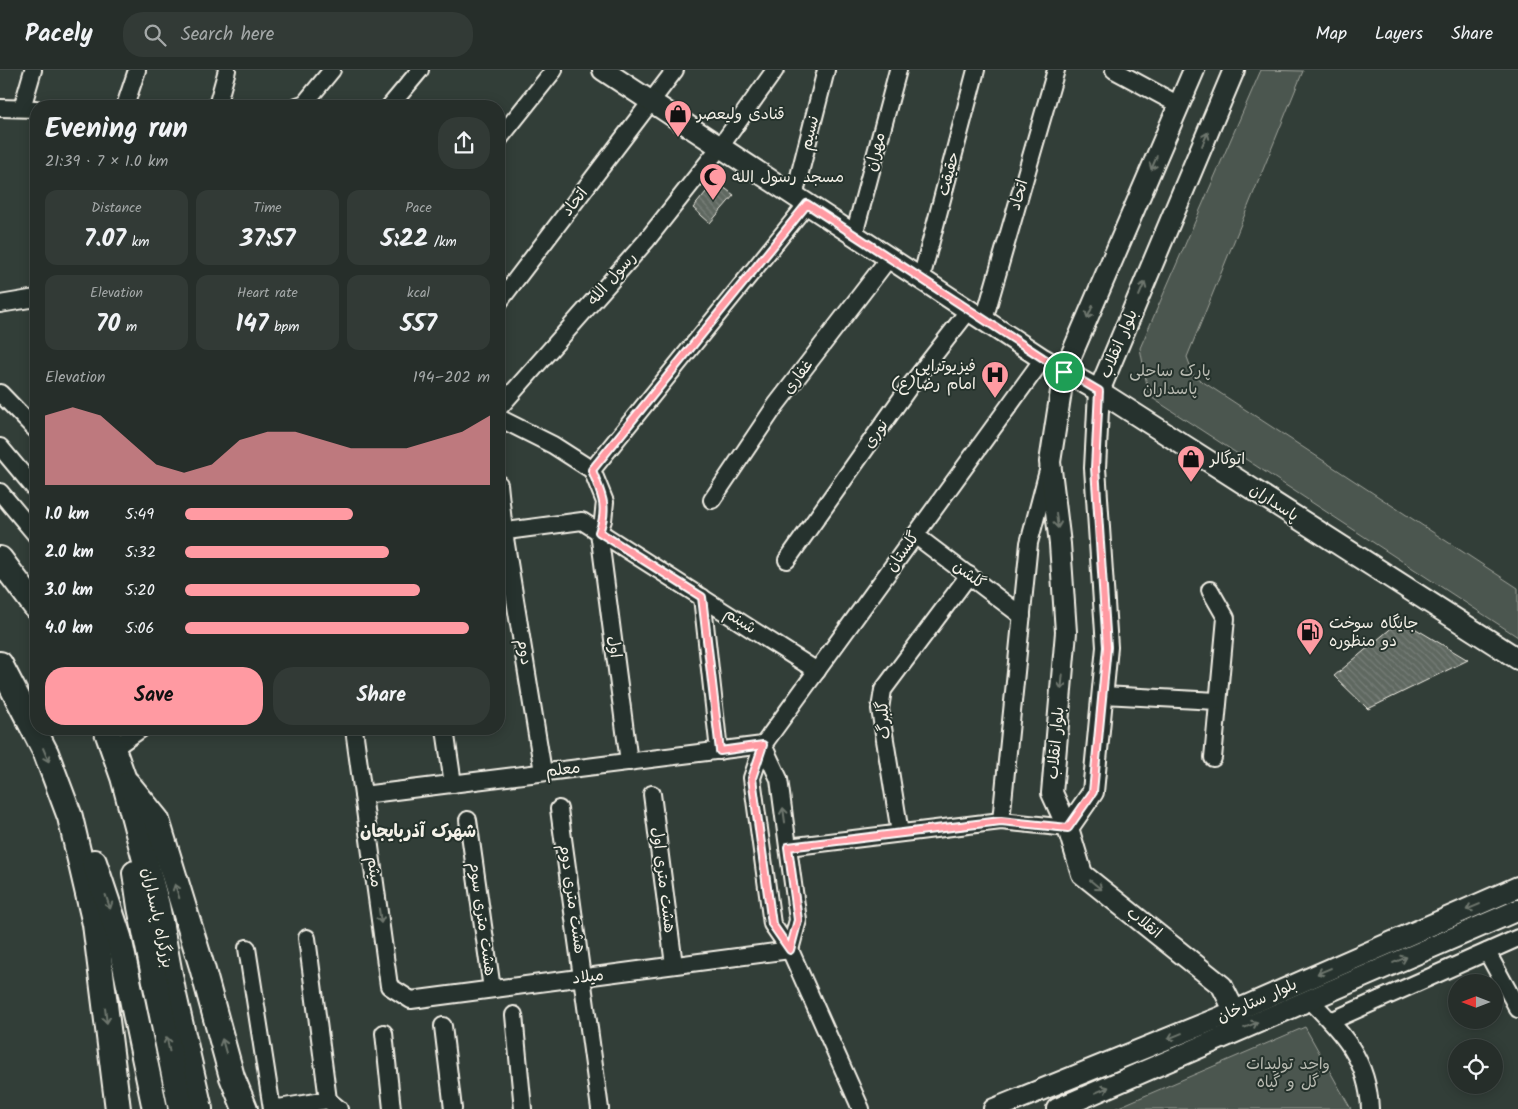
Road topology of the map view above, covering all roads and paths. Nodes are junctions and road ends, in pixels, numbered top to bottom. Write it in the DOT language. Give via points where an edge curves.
graph roads {
  1 [pos="33,70"];
  2 [pos="137,70"];
  3 [pos="227,70"];
  4 [pos="420,70"];
  5 [pos="554,70"];
  6 [pos="603,70"];
  7 [pos="675,70"];
  8 [pos="775,70"];
  9 [pos="826,70"];
  10 [pos="898,70"];
  11 [pos="976,70"];
  12 [pos="1056,70"];
  13 [pos="1114,70"];
  14 [pos="1194,70"];
  15 [pos="1234,70"];
  16 [pos="325,72"];
  17 [pos="127,100"];
  18 [pos="219,100"];
  19 [pos="307,100"];
  20 [pos="395,100"];
  21 [pos="652,102"];
  22 [pos="1179,106"];
  23 [pos="0,108"];
  24 [pos="29,109"];
  25 [pos="505,131"];
  26 [pos="720,147"];
  27 [pos="801,200"];
  28 [pos="854,235"];
  29 [pos="889,258"];
  30 [pos="921,279"];
  31 [pos="505,294"];
  32 [pos="30,299"];
  33 [pos="0,304"];
  34 [pos="977,315"];
  35 [pos="1043,358"];
  36 [pos="1064,372"];
  37 [pos="1099,391"];
  38 [pos="2,400"];
  39 [pos="505,401"];
  40 [pos="505,421"];
  41 [pos="30,425"];
  42 [pos="0,448"];
  43 [pos="1050,462"];
  44 [pos="592,470"];
  45 [pos="30,483"];
  46 [pos="0,492"];
  47 [pos="712,500"];
  48 [pos="30,528"];
  49 [pos="505,531"];
  50 [pos="599,532"];
  51 [pos="916,535"];
  52 [pos="505,555"];
  53 [pos="0,559"];
  54 [pos="787,560"];
  55 [pos="969,575"];
  56 [pos="1210,590"];
  57 [pos="702,597"];
  58 [pos="30,599"];
  59 [pos="1022,616"];
  60 [pos="1518,659"];
  61 [pos="0,664"];
  62 [pos="817,670"];
  63 [pos="1103,695"];
  64 [pos="1217,701"];
  65 [pos="30,722"];
  66 [pos="37,735"];
  67 [pos="355,735"];
  68 [pos="446,735"];
  69 [pos="110,738"];
  70 [pos="763,745"];
  71 [pos="720,751"];
  72 [pos="1213,758"];
  73 [pos="628,762"];
  74 [pos="543,772"];
  75 [pos="123,777"];
  76 [pos="452,784"];
  77 [pos="61,793"];
  78 [pos="652,794"];
  79 [pos="363,795"];
  80 [pos="559,809"];
  81 [pos="468,820"];
  82 [pos="1001,821"];
  83 [pos="1068,828"];
  84 [pos="900,833"];
  85 [pos="788,847"];
  86 [pos="1518,887"];
  87 [pos="1518,910"];
  88 [pos="307,938"];
  89 [pos="1518,938"];
  90 [pos="247,948"];
  91 [pos="790,950"];
  92 [pos="1487,952"];
  93 [pos="674,965"];
  94 [pos="582,977"];
  95 [pos="389,986"];
  96 [pos="492,989"];
  97 [pos="1309,1000"];
  98 [pos="1518,1009"];
  99 [pos="1234,1010"];
  100 [pos="514,1015"];
  101 [pos="1331,1021"];
  102 [pos="444,1026"];
  103 [pos="384,1033"];
  104 [pos="232,1077"];
  105 [pos="333,1104"];
  106 [pos="118,1109"];
  107 [pos="155,1109"];
  108 [pos="181,1109"];
  109 [pos="200,1109"];
  110 [pos="239,1109"];
  111 [pos="245,1109"];
  112 [pos="272,1109"];
  113 [pos="392,1109"];
  114 [pos="453,1109"];
  115 [pos="523,1109"];
  116 [pos="600,1109"];
  117 [pos="861,1109"];
  118 [pos="994,1109"];
  119 [pos="1057,1109"];
  120 [pos="1370,1109"];
  1 -- 24 [label="street"];
  2 -- 17 [label="street"];
  3 -- 18 [label="street"];
  4 -- 20 [label="street"];
  5 -- 25 [label="street"];
  6 -- 21 [label="main road, پاسداران"];
  7 -- 21 [label="street, اتحاد"];
  8 -- 26 [label="street, رسول الله"];
  9 -- 27 [label="street, نسیم"];
  10 -- 28 [label="street, مهران"];
  11 -- 30 [label="street, حقیقت"];
  12 -- 34 [label="street, اتحاد"];
  13 -- 22 [label="street"];
  14 -- 22 [label="main road, بلوار انقلاب"];
  37 -- 15 [label="main road, بلوار انقلاب, one-way"];
  16 -- 19 [label="street"];
  21 -- 26 [label="main road, پاسداران"];
  21 -- 31 [label="street, اتحاد"];
  22 -- 36 [label="main road, بلوار انقلاب, one-way"];
  23 -- 24 [label="street"];
  26 -- 27 [label="main road, پاسداران"];
  26 -- 39 [label="street, رسول الله" via="646,241"];
  27 -- 28 [label="main road, پاسداران"];
  27 -- 44 [label="street"];
  28 -- 29 [label="main road, پاسداران"];
  29 -- 30 [label="main road, پاسداران"];
  29 -- 47 [label="street, غفاری" via="776,405"];
  30 -- 34 [label="main road, پاسداران"];
  32 -- 33 [label="street"];
  34 -- 35 [label="main road, پاسداران"];
  34 -- 54 [label="street, نوری" via="910,386"];
  35 -- 36 [label="main road, پاسداران"];
  35 -- 51 [label="street, گلستان"];
  36 -- 37 [label="main road, پاسداران"];
  36 -- 43 [label="main road, بلوار انقلاب"];
  37 -- 60 [label="main road, پاسداران"];
  37 -- 63 [label="main road, بلوار انقلاب" via="1095,468 1107,647"];
  38 -- 41 [label="street"];
  40 -- 44 [label="street" via="554,445"];
  42 -- 45 [label="street"];
  43 -- 59 [label="street" via="1029,542"];
  43 -- 83 [label="main road, بلوار انقلاب, one-way" via="1066,632 1052,793"];
  44 -- 50 [label="street, اول" via="604,502"];
  46 -- 48 [label="street"];
  49 -- 50 [label="street, شبنم" via="582,521"];
  50 -- 57 [label="street, شبنم"];
  50 -- 73 [label="street, اول"];
  51 -- 55 [label="street, گلشن"];
  51 -- 62 [label="street, گلستان"];
  52 -- 74 [label="street, دوم"];
  53 -- 58 [label="highway"];
  55 -- 59 [label="street, گلشن"];
  55 -- 84 [label="street, گلبرگ" via="883,690 880,709"];
  56 -- 64 [label="street" via="1226,618"];
  57 -- 62 [label="street, شبنم"];
  57 -- 71 [label="street"];
  59 -- 82 [label="street"];
  61 -- 65 [label="highway, one-way"];
  62 -- 70 [label="street, گلستان"];
  63 -- 64 [label="street"];
  63 -- 83 [label="main road, بلوار انقلاب" via="1093,792"];
  64 -- 72 [label="street"];
  66 -- 77 [label="highway, one-way"];
  67 -- 79 [label="street, میثم"];
  68 -- 76 [label="street"];
  69 -- 75 [label="highway, بزرگراه پاسداران"];
  70 -- 71 [label="street, معلم"];
  85 -- 70 [label="street, one-way" via="779,779"];
  70 -- 91 [label="street, گلستان" via="752,778 753,788 772,924"];
  71 -- 73 [label="street, معلم"];
  73 -- 74 [label="street, معلم"];
  74 -- 76 [label="street, معلم"];
  104 -- 75 [label="highway, one-way" via="157,820"];
  108 -- 75 [label="highway, one-way" via="140,907"];
  75 -- 109 [label="highway, بزرگراه پاسداران" via="157,905"];
  76 -- 79 [label="street, معلم"];
  77 -- 106 [label="highway, one-way" via="70,817 95,924"];
  77 -- 107 [label="highway, one-way" via="92,855 119,937"];
  78 -- 93 [label="street, هشت متری اول"];
  79 -- 95 [label="street, میثم, one-way"];
  80 -- 94 [label="street, هشت متری دوم"];
  81 -- 96 [label="street, هشت متری سوم"];
  82 -- 83 [label="street"];
  82 -- 84 [label="street"];
  83 -- 99 [label="main road, انقلاب, one-way" via="1082,874 1222,986"];
  84 -- 85 [label="street"];
  85 -- 91 [label="street" via="798,920"];
  86 -- 99 [label="main road, بلوار ستارخان, one-way"];
  97 -- 87 [label="main road, بلوار ستارخان, one-way"];
  88 -- 105 [label="street"];
  89 -- 92 [label="street"];
  90 -- 112 [label="street"];
  91 -- 93 [label="street, میلاد"];
  91 -- 117 [label="street, گلستان"];
  92 -- 98 [label="street"];
  92 -- 101 [label="street"];
  93 -- 94 [label="street, میلاد"];
  94 -- 96 [label="street, میلاد"];
  94 -- 116 [label="street, هشت متری دوم"];
  95 -- 96 [label="street, میلاد" via="411,1000"];
  97 -- 101 [label="street"];
  119 -- 97 [label="main road, بلوار ستارخان, one-way"];
  99 -- 118 [label="main road, بلوار ستارخان, one-way"];
  100 -- 115 [label="street"];
  101 -- 120 [label="street" via="1363,1066 1370,1092"];
  102 -- 114 [label="street"];
  103 -- 113 [label="street"];
  104 -- 110 [label="highway"];
  104 -- 111 [label="highway"];
  105 -- 112 [label="street"];
}
